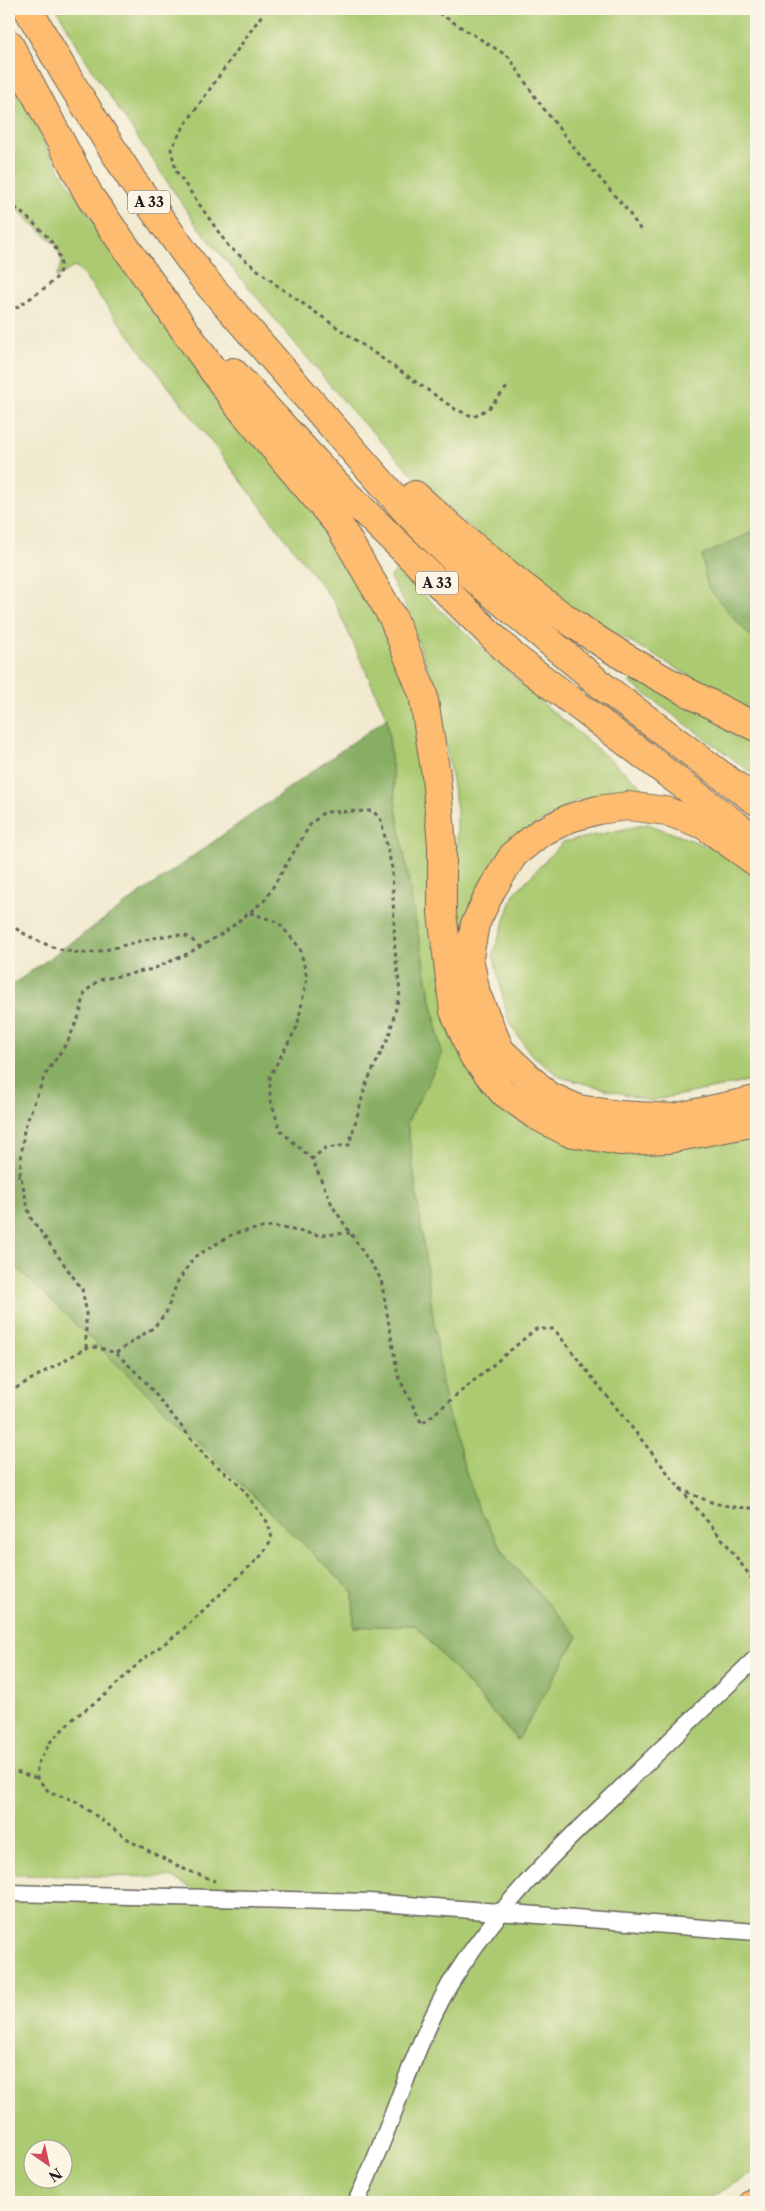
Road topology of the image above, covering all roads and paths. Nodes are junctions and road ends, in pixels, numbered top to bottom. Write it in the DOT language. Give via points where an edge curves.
graph roads {
  1 [pos="28,9"];
  2 [pos="266,9"];
  3 [pos="432,9"];
  4 [pos="9,44"];
  5 [pos="9,202"];
  6 [pos="642,232"];
  7 [pos="154,286"];
  8 [pos="9,314"];
  9 [pos="509,385"];
  10 [pos="311,403"];
  11 [pos="756,727"];
  12 [pos="756,801"];
  13 [pos="756,840"];
  14 [pos="756,862"];
  15 [pos="249,913"];
  16 [pos="9,924"];
  17 [pos="200,947"];
  18 [pos="756,1100"];
  19 [pos="756,1122"];
  20 [pos="312,1159"];
  21 [pos="9,1175"];
  22 [pos="21,1176"];
  23 [pos="350,1233"];
  24 [pos="86,1348"];
  25 [pos="116,1353"];
  26 [pos="9,1392"];
  27 [pos="678,1486"];
  28 [pos="756,1508"];
  29 [pos="756,1584"];
  30 [pos="756,1658"];
  31 [pos="9,1770"];
  32 [pos="37,1778"];
  33 [pos="9,1893"];
  34 [pos="242,1899"];
  35 [pos="502,1911"];
  36 [pos="756,1932"];
  37 [pos="356,2202"];
  1 -- 10 [label="highway, A 33" via="138,187 204,278"];
  2 -- 9 [label="path" via="171,149 176,171 229,247 279,287 455,409 474,417 490,407"];
  3 -- 6 [label="path" via="509,57 543,108"];
  4 -- 7 [label="highway, A 33" via="90,196"];
  5 -- 8 [label="path" via="56,245 62,262 56,278"];
  7 -- 13 [label="highway, A 33" via="334,482 515,658"];
  7 -- 19 [label="highway" via="237,404 339,525 393,618 423,694 436,775 442,846 442,913 454,1010 474,1055 502,1091 535,1115 568,1132 620,1141 668,1139"];
  10 -- 11 [label="highway" via="493,565 584,632 692,696"];
  10 -- 12 [label="highway, A 33" via="407,512 470,575 605,688"];
  14 -- 18 [label="highway" via="704,825 666,811 628,806 570,818 540,833 514,854 475,924 469,957 476,994 500,1050 547,1095 578,1108 618,1115 674,1118"];
  15 -- 17 [label="path"];
  15 -- 20 [label="path" via="278,922 300,948 307,978 297,1028 270,1076 270,1098 280,1130"];
  15 -- 20 [label="path" via="266,900 310,826 324,812 373,811 381,820 392,868 400,992 389,1036 366,1084 349,1145 325,1148"];
  16 -- 17 [label="path" via="28,938 63,951 84,953 171,936 187,937"];
  17 -- 22 [label="path" via="153,969 99,980 85,992 68,1041 46,1076 24,1129"];
  20 -- 23 [label="path" via="333,1207"];
  21 -- 22 [label="path"];
  22 -- 24 [label="path" via="30,1217 82,1289 86,1309"];
  23 -- 25 [label="path" via="318,1235 272,1226 235,1233 194,1257 177,1283 166,1313 153,1328"];
  23 -- 27 [label="path" via="381,1279 398,1376 422,1424 536,1329 554,1329"];
  24 -- 25 [label="path" via="96,1347"];
  24 -- 26 [label="path"];
  25 -- 32 [label="path" via="144,1380 206,1457 239,1484 268,1522 272,1538 263,1554 221,1595 51,1741 37,1765"];
  27 -- 28 [label="path" via="707,1502"];
  27 -- 29 [label="path"];
  30 -- 35 [label="street" via="561,1846"];
  31 -- 32 [label="path"];
  32 -- 34 [label="path" via="50,1793 74,1800 132,1842 216,1882"];
  33 -- 34 [label="street"];
  34 -- 35 [label="street" via="369,1902"];
  35 -- 36 [label="street"];
  35 -- 37 [label="street" via="450,1984 426,2030"];
}
